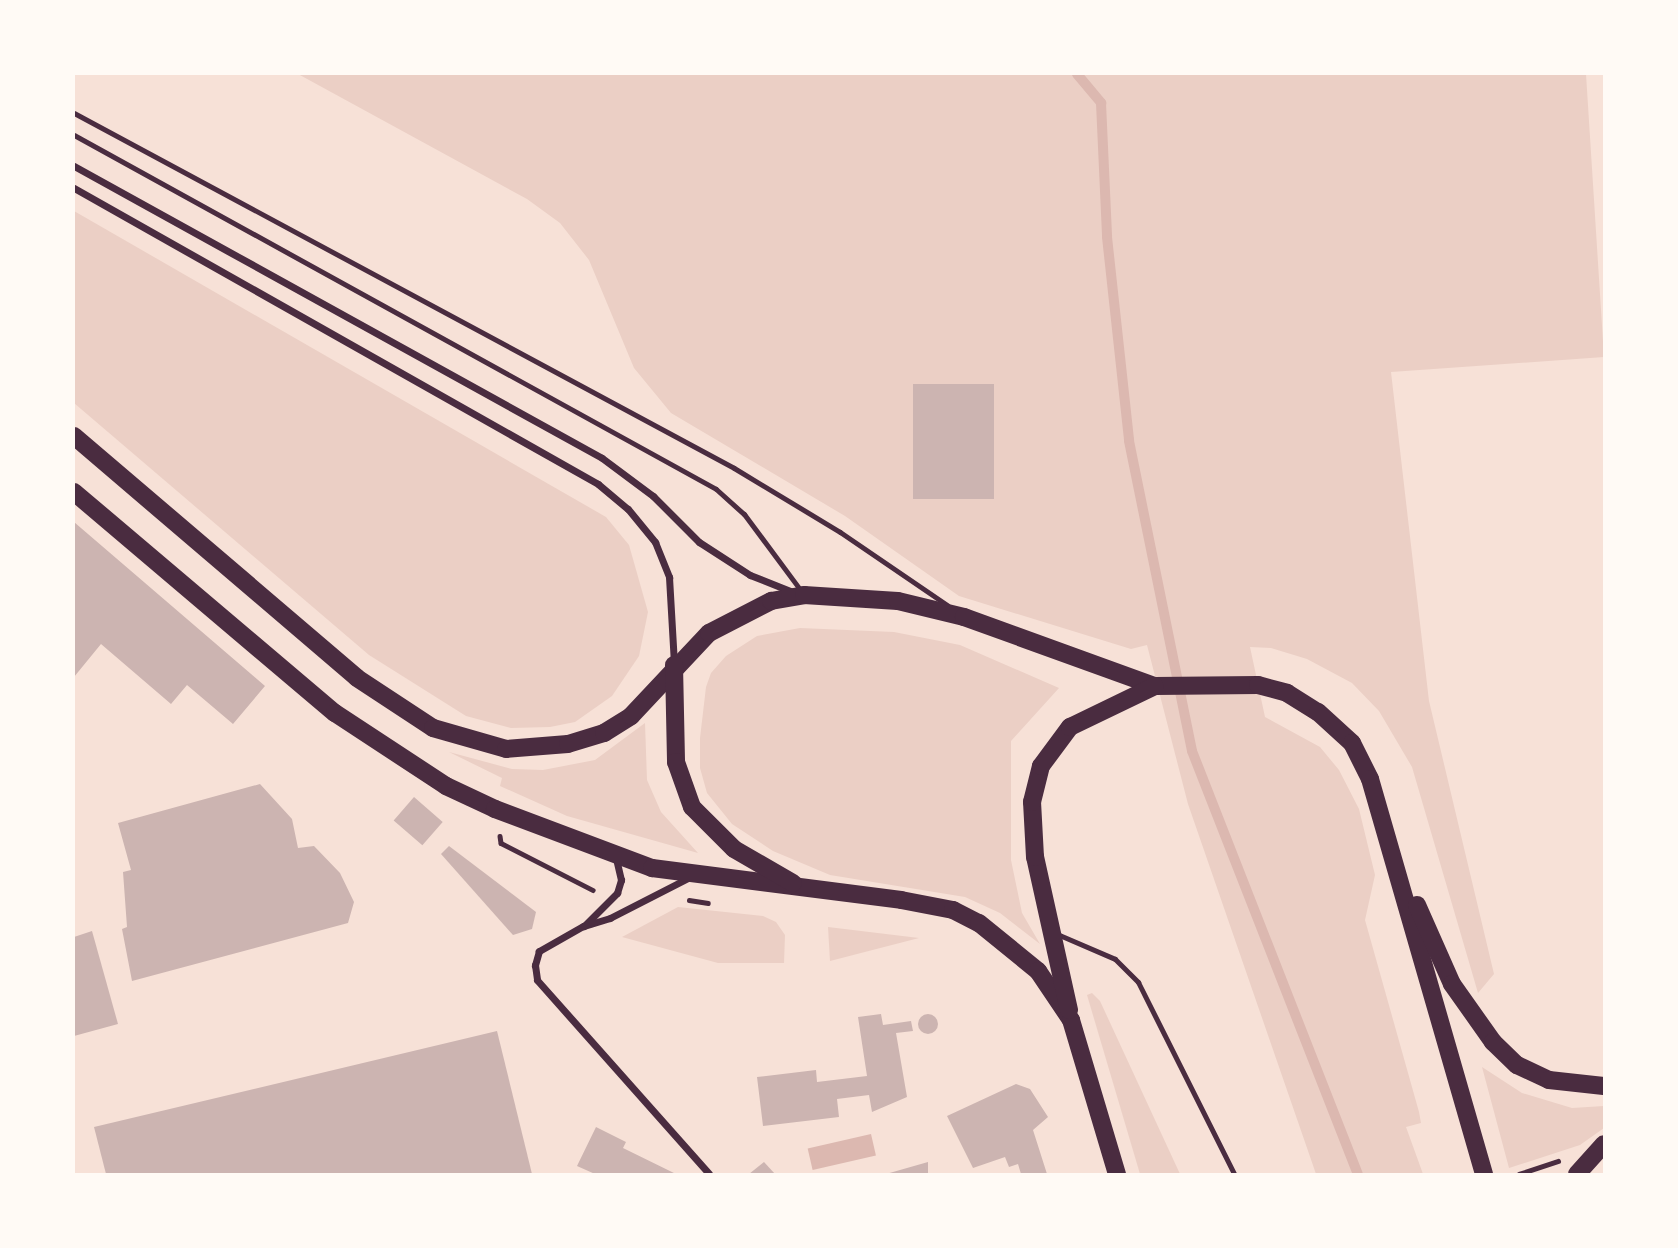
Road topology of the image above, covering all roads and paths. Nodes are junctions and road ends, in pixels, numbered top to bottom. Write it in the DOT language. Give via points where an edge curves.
graph roads {
  1 [pos="74,113"];
  2 [pos="74,135"];
  3 [pos="74,166"];
  4 [pos="74,188"];
  5 [pos="74,436"];
  6 [pos="74,492"];
  7 [pos="804,595"];
  8 [pos="964,617"];
  9 [pos="674,665"];
  10 [pos="1155,686"];
  11 [pos="498,829"];
  12 [pos="1392,848"];
  13 [pos="615,855"];
  14 [pos="697,874"];
  15 [pos="802,888"];
  16 [pos="602,895"];
  17 [pos="679,899"];
  18 [pos="716,904"];
  19 [pos="583,926"];
  20 [pos="1051,931"];
  21 [pos="1071,1020"];
  22 [pos="1605,1086"];
  23 [pos="1605,1144"];
  24 [pos="1479,1173"];
  25 [pos="709,1174"];
  26 [pos="1117,1174"];
  27 [pos="1234,1174"];
  28 [pos="1577,1174"];
  1 -- 8 [label="lane" via="734,468 840,532"];
  2 -- 7 [label="lane" via="716,489 744,514"];
  3 -- 7 [label="street" via="602,458 653,496 699,542 750,575"];
  4 -- 9 [label="street" via="598,484 628,509 655,542 669,577"];
  5 -- 9 [label="main road" via="357,678 433,728 506,749 568,744 604,733 631,716"];
  6 -- 13 [label="main road" via="335,713 389,751 495,809"];
  7 -- 8 [label="main road" via="898,601"];
  7 -- 9 [label="main road" via="771,601 732,618"];
  8 -- 10 [label="main road"];
  9 -- 15 [label="main road" via="676,762 692,807 734,849"];
  10 -- 12 [label="main road" via="1258,685 1287,693 1318,712 1352,743 1370,779"];
  10 -- 20 [label="main road" via="1070,727 1041,766 1032,802 1035,857"];
  11 -- 16 [label="path" via="501,843"];
  12 -- 22 [label="main road" via="1452,984 1493,1042 1517,1065 1549,1080"];
  12 -- 24 [label="main road"];
  13 -- 14 [label="main road"];
  13 -- 19 [label="street" via="621,880 617,893"];
  14 -- 15 [label="main road"];
  14 -- 19 [label="street"];
  15 -- 21 [label="main road" via="953,910 1005,940 1030,964"];
  17 -- 18 [label="path"];
  19 -- 25 [label="street" via="539,951 537,980"];
  20 -- 21 [label="main road"];
  20 -- 27 [label="lane" via="1115,959 1138,982"];
  21 -- 26 [label="main road"];
  23 -- 28 [label="main road"];
}
